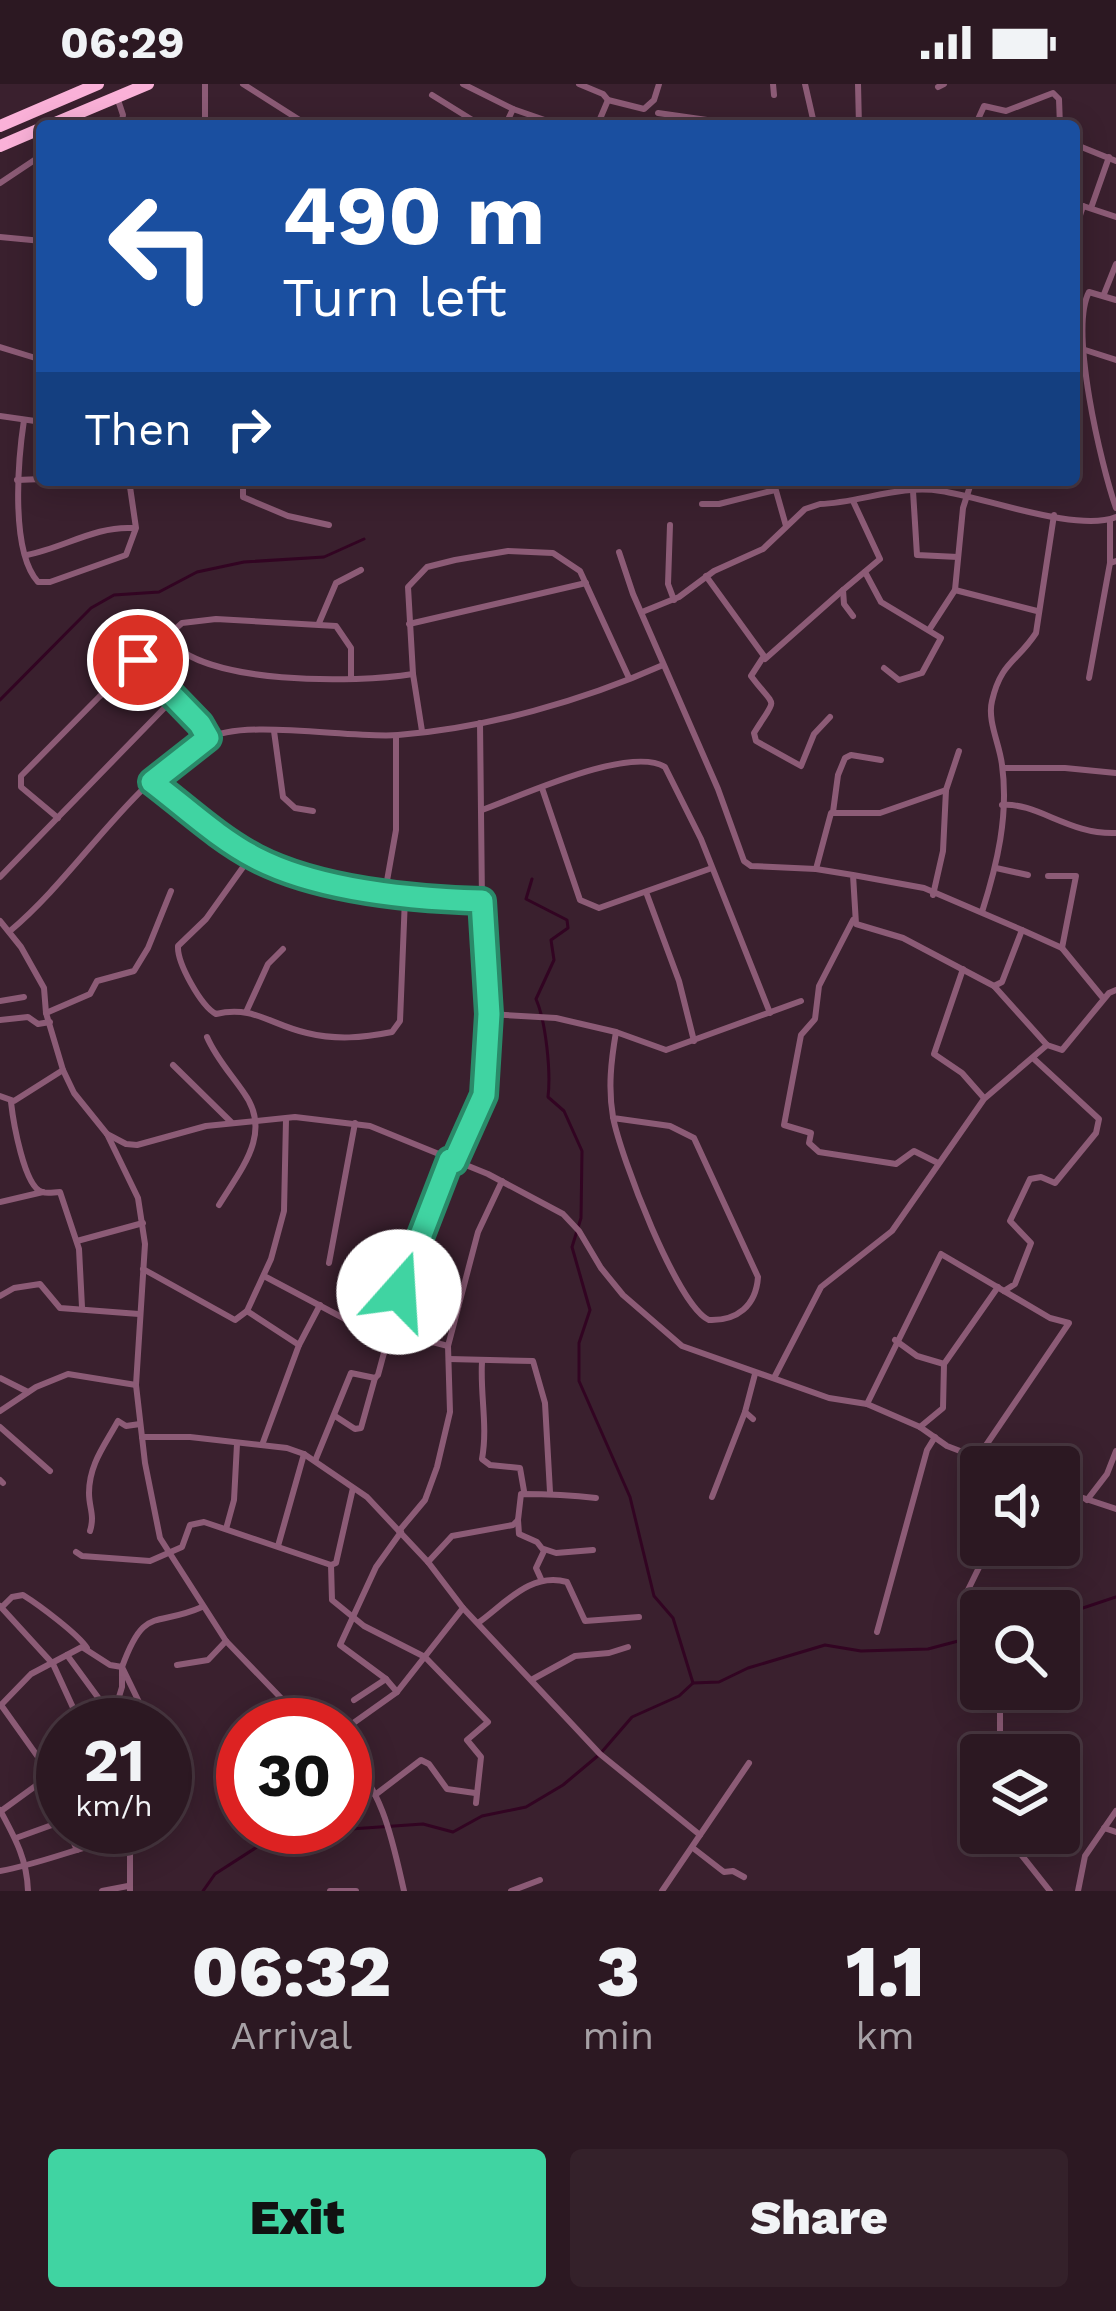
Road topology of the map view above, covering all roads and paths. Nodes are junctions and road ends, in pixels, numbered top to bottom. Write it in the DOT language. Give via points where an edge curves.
graph roads {
  1 [pos="98,84"];
  2 [pos="148,84"];
  3 [pos="205,84"];
  4 [pos="243,84"];
  5 [pos="463,84"];
  6 [pos="579,84"];
  7 [pos="659,84"];
  8 [pos="773,84"];
  9 [pos="805,84"];
  10 [pos="858,84"];
  11 [pos="1041,84"];
  12 [pos="774,94"];
  13 [pos="432,95"];
  14 [pos="1042,95"];
  15 [pos="116,97"];
  16 [pos="608,100"];
  17 [pos="513,109"];
  18 [pos="658,113"];
  19 [pos="528,114"];
  20 [pos="73,120"];
  21 [pos="122,120"];
  22 [pos="205,120"];
  23 [pos="300,120"];
  24 [pos="472,120"];
  25 [pos="508,120"];
  26 [pos="528,120"];
  27 [pos="545,120"];
  28 [pos="600,120"];
  29 [pos="700,120"];
  30 [pos="812,120"];
  31 [pos="859,120"];
  32 [pos="978,120"];
  33 [pos="1059,120"];
  34 [pos="0,126"];
  35 [pos="36,131"];
  36 [pos="0,146"];
  37 [pos="1080,146"];
  38 [pos="1113,159"];
  39 [pos="36,160"];
  40 [pos="0,183"];
  41 [pos="1083,206"];
  42 [pos="1116,218"];
  43 [pos="0,237"];
  44 [pos="36,240"];
  45 [pos="1116,264"];
  46 [pos="1080,292"];
  47 [pos="1104,295"];
  48 [pos="1086,296"];
  49 [pos="1116,300"];
  50 [pos="0,347"];
  51 [pos="1082,350"];
  52 [pos="36,358"];
  53 [pos="1116,360"];
  54 [pos="0,416"];
  55 [pos="24,420"];
  56 [pos="36,421"];
  57 [pos="36,478"];
  58 [pos="17,480"];
  59 [pos="130,486"];
  60 [pos="243,486"];
  61 [pos="771,486"];
  62 [pos="774,486"];
  63 [pos="970,486"];
  64 [pos="913,491"];
  65 [pos="967,498"];
  66 [pos="853,501"];
  67 [pos="703,504"];
  68 [pos="1116,508"];
  69 [pos="1054,514"];
  70 [pos="1113,519"];
  71 [pos="329,525"];
  72 [pos="670,525"];
  73 [pos="786,526"];
  74 [pos="133,528"];
  75 [pos="619,552"];
  76 [pos="27,555"];
  77 [pos="958,557"];
  78 [pos="1113,562"];
  79 [pos="361,570"];
  80 [pos="865,572"];
  81 [pos="706,576"];
  82 [pos="586,583"];
  83 [pos="843,590"];
  84 [pos="955,590"];
  85 [pos="674,600"];
  86 [pos="1037,611"];
  87 [pos="642,612"];
  88 [pos="853,616"];
  89 [pos="319,622"];
  90 [pos="409,624"];
  91 [pos="929,630"];
  92 [pos="166,637"];
  93 [pos="138,660"];
  94 [pos="763,661"];
  95 [pos="664,664"];
  96 [pos="884,668"];
  97 [pos="413,674"];
  98 [pos="1088,678"];
  99 [pos="352,679"];
  100 [pos="630,680"];
  101 [pos="173,699"];
  102 [pos="830,717"];
  103 [pos="480,721"];
  104 [pos="274,731"];
  105 [pos="422,731"];
  106 [pos="395,736"];
  107 [pos="208,738"];
  108 [pos="959,752"];
  109 [pos="881,760"];
  110 [pos="1003,768"];
  111 [pos="1116,773"];
  112 [pos="152,782"];
  113 [pos="542,788"];
  114 [pos="946,790"];
  115 [pos="1002,805"];
  116 [pos="482,810"];
  117 [pos="313,811"];
  118 [pos="833,812"];
  119 [pos="58,818"];
  120 [pos="1116,833"];
  121 [pos="251,856"];
  122 [pos="712,868"];
  123 [pos="996,868"];
  124 [pos="815,869"];
  125 [pos="1028,874"];
  126 [pos="853,875"];
  127 [pos="1048,876"];
  128 [pos="0,877"];
  129 [pos="171,891"];
  130 [pos="385,892"];
  131 [pos="646,892"];
  132 [pos="934,895"];
  133 [pos="406,898"];
  134 [pos="482,901"];
  135 [pos="982,912"];
  136 [pos="853,920"];
  137 [pos="0,922"];
  138 [pos="1022,930"];
  139 [pos="10,931"];
  140 [pos="1062,948"];
  141 [pos="284,949"];
  142 [pos="963,969"];
  143 [pos="994,986"];
  144 [pos="1116,990"];
  145 [pos="25,997"];
  146 [pos="1104,999"];
  147 [pos="0,1001"];
  148 [pos="801,1001"];
  149 [pos="247,1010"];
  150 [pos="46,1013"];
  151 [pos="770,1013"];
  152 [pos="489,1014"];
  153 [pos="0,1020"];
  154 [pos="50,1022"];
  155 [pos="616,1032"];
  156 [pos="207,1037"];
  157 [pos="694,1041"];
  158 [pos="1047,1046"];
  159 [pos="1032,1057"];
  160 [pos="173,1066"];
  161 [pos="62,1070"];
  162 [pos="0,1096"];
  163 [pos="984,1099"];
  164 [pos="11,1102"];
  165 [pos="285,1118"];
  166 [pos="613,1118"];
  167 [pos="256,1121"];
  168 [pos="231,1122"];
  169 [pos="355,1123"];
  170 [pos="107,1134"];
  171 [pos="126,1144"];
  172 [pos="120,1157"];
  173 [pos="452,1161"];
  174 [pos="940,1163"];
  175 [pos="502,1181"];
  176 [pos="43,1192"];
  177 [pos="0,1202"];
  178 [pos="219,1204"];
  179 [pos="143,1223"];
  180 [pos="76,1241"];
  181 [pos="329,1263"];
  182 [pos="143,1269"];
  183 [pos="264,1276"];
  184 [pos="1001,1289"];
  185 [pos="0,1296"];
  186 [pos="320,1305"];
  187 [pos="82,1307"];
  188 [pos="248,1311"];
  189 [pos="139,1314"];
  190 [pos="389,1333"];
  191 [pos="896,1340"];
  192 [pos="299,1345"];
  193 [pos="448,1346"];
  194 [pos="449,1358"];
  195 [pos="482,1362"];
  196 [pos="944,1364"];
  197 [pos="755,1374"];
  198 [pos="0,1378"];
  199 [pos="375,1378"];
  200 [pos="774,1378"];
  201 [pos="136,1385"];
  202 [pos="28,1392"];
  203 [pos="866,1404"];
  204 [pos="0,1411"];
  205 [pos="745,1412"];
  206 [pos="335,1416"];
  207 [pos="753,1420"];
  208 [pos="140,1424"];
  209 [pos="920,1426"];
  210 [pos="0,1427"];
  211 [pos="142,1437"];
  212 [pos="935,1437"];
  213 [pos="237,1444"];
  214 [pos="262,1446"];
  215 [pos="985,1446"];
  216 [pos="960,1449"];
  217 [pos="1116,1450"];
  218 [pos="304,1454"];
  219 [pos="315,1461"];
  220 [pos="50,1471"];
  221 [pos="353,1488"];
  222 [pos="550,1492"];
  223 [pos="525,1493"];
  224 [pos="712,1497"];
  225 [pos="596,1498"];
  226 [pos="1080,1498"];
  227 [pos="1087,1500"];
  228 [pos="1116,1509"];
  229 [pos="518,1520"];
  230 [pos="226,1528"];
  231 [pos="90,1531"];
  232 [pos="400,1532"];
  233 [pos="278,1546"];
  234 [pos="541,1546"];
  235 [pos="593,1550"];
  236 [pos="76,1552"];
  237 [pos="169,1555"];
  238 [pos="428,1562"];
  239 [pos="331,1565"];
  240 [pos="541,1579"];
  241 [pos="1,1607"];
  242 [pos="202,1607"];
  243 [pos="463,1608"];
  244 [pos="639,1617"];
  245 [pos="354,1620"];
  246 [pos="478,1623"];
  247 [pos="878,1631"];
  248 [pos="226,1641"];
  249 [pos="628,1647"];
  250 [pos="87,1648"];
  251 [pos="67,1655"];
  252 [pos="425,1657"];
  253 [pos="53,1664"];
  254 [pos="177,1665"];
  255 [pos="122,1667"];
  256 [pos="386,1679"];
  257 [pos="533,1679"];
  258 [pos="397,1692"];
  259 [pos="69,1698"];
  260 [pos="101,1698"];
  261 [pos="116,1698"];
  262 [pos="137,1698"];
  263 [pos="281,1698"];
  264 [pos="357,1698"];
  265 [pos="0,1705"];
  266 [pos="372,1710"];
  267 [pos="0,1719"];
  268 [pos="13,1721"];
  269 [pos="36,1759"];
  270 [pos="749,1763"];
  271 [pos="36,1785"];
  272 [pos="372,1789"];
  273 [pos="375,1795"];
  274 [pos="0,1810"];
  275 [pos="1116,1811"];
  276 [pos="1104,1828"];
  277 [pos="36,1831"];
  278 [pos="1116,1832"];
  279 [pos="700,1834"];
  280 [pos="15,1838"];
  281 [pos="693,1848"];
  282 [pos="66,1854"];
  283 [pos="130,1854"];
  284 [pos="1021,1854"];
  285 [pos="27,1868"];
  286 [pos="0,1870"];
  287 [pos="744,1877"];
  288 [pos="540,1880"];
  289 [pos="129,1889"];
  290 [pos="28,1891"];
  291 [pos="102,1891"];
  292 [pos="330,1891"];
  293 [pos="356,1891"];
  294 [pos="404,1891"];
  295 [pos="511,1891"];
  296 [pos="662,1891"];
  297 [pos="1050,1891"];
  298 [pos="1078,1891"];
  1 -- 34 [label="highway"];
  2 -- 15 [label="highway"];
  3 -- 22 [label="street"];
  4 -- 23 [label="street"];
  5 -- 17 [label="street"];
  6 -- 16 [label="street"];
  7 -- 16 [label="street" via="644,109"];
  8 -- 12 [label="street"];
  9 -- 30 [label="street"];
  10 -- 31 [label="street"];
  11 -- 14 [label="street"];
  13 -- 24 [label="street"];
  14 -- 32 [label="street" via="1006,111 984,106"];
  14 -- 33 [label="street" via="1057,94"];
  15 -- 20 [label="highway"];
  15 -- 21 [label="street"];
  16 -- 28 [label="street"];
  17 -- 19 [label="street"];
  17 -- 25 [label="street"];
  18 -- 29 [label="street"];
  19 -- 26 [label="street"];
  19 -- 27 [label="street"];
  35 -- 36 [label="highway"];
  37 -- 38 [label="street"];
  38 -- 41 [label="street"];
  39 -- 40 [label="street"];
  41 -- 42 [label="street"];
  43 -- 44 [label="street"];
  45 -- 47 [label="street"];
  46 -- 48 [label="street"];
  47 -- 48 [label="street"];
  47 -- 49 [label="street"];
  48 -- 51 [label="street"];
  50 -- 52 [label="street"];
  51 -- 53 [label="street"];
  51 -- 68 [label="street"];
  54 -- 55 [label="street"];
  55 -- 56 [label="street"];
  55 -- 58 [label="street"];
  57 -- 58 [label="street"];
  58 -- 76 [label="street"];
  59 -- 74 [label="street"];
  60 -- 71 [label="street" via="243,497"];
  61 -- 67 [label="street"];
  62 -- 73 [label="street"];
  63 -- 65 [label="street"];
  64 -- 65 [label="street"];
  64 -- 66 [label="street"];
  64 -- 77 [label="street" via="916,554"];
  65 -- 69 [label="street"];
  65 -- 77 [label="street"];
  66 -- 73 [label="street" via="812,505"];
  66 -- 80 [label="street" via="880,560"];
  69 -- 70 [label="street"];
  69 -- 86 [label="street"];
  70 -- 78 [label="street"];
  72 -- 85 [label="street"];
  73 -- 81 [label="street" via="764,549"];
  74 -- 76 [label="street" via="110,527"];
  74 -- 76 [label="street" via="124,557 50,582 38,582"];
  75 -- 87 [label="street"];
  77 -- 84 [label="street"];
  78 -- 98 [label="street"];
  79 -- 89 [label="street" via="336,583"];
  80 -- 83 [label="street"];
  80 -- 91 [label="street" via="881,602"];
  81 -- 85 [label="street"];
  81 -- 94 [label="street"];
  82 -- 90 [label="street"];
  82 -- 90 [label="street" via="569,562 540,550 455,560 412,578"];
  82 -- 100 [label="street"];
  83 -- 88 [label="street"];
  83 -- 94 [label="street"];
  84 -- 86 [label="street"];
  84 -- 91 [label="street"];
  85 -- 87 [label="street"];
  86 -- 110 [label="street" via="1036,633 1006,662 991,706"];
  87 -- 95 [label="street"];
  89 -- 92 [label="street" via="188,620"];
  89 -- 99 [label="street" via="346,638"];
  90 -- 97 [label="street"];
  91 -- 96 [label="street" via="941,643 922,673 899,680"];
  92 -- 93 [label="street"];
  92 -- 99 [label="street" via="219,670"];
  93 -- 101 [label="street"];
  93 -- 119 [label="street" via="21,776 21,787"];
  94 -- 102 [label="street" via="751,676 772,705 756,741 801,766"];
  95 -- 100 [label="street"];
  95 -- 124 [label="street" via="744,861"];
  97 -- 99 [label="street"];
  97 -- 105 [label="street"];
  100 -- 103 [label="street"];
  101 -- 107 [label="street"];
  101 -- 119 [label="street"];
  103 -- 105 [label="street"];
  103 -- 116 [label="street"];
  104 -- 106 [label="street"];
  104 -- 107 [label="street"];
  104 -- 117 [label="street" via="283,797"];
  105 -- 106 [label="street"];
  106 -- 130 [label="street" via="396,830"];
  107 -- 112 [label="street"];
  108 -- 114 [label="street"];
  109 -- 118 [label="street" via="845,758"];
  110 -- 111 [label="street"];
  110 -- 115 [label="street"];
  112 -- 121 [label="street"];
  112 -- 139 [label="street"];
  113 -- 116 [label="street"];
  113 -- 122 [label="street" via="622,762 656,761 673,778"];
  113 -- 131 [label="street" via="580,900 599,908"];
  114 -- 118 [label="street" via="880,813"];
  114 -- 132 [label="street"];
  115 -- 120 [label="street" via="1078,830"];
  115 -- 123 [label="street"];
  116 -- 134 [label="street"];
  118 -- 124 [label="street"];
  119 -- 128 [label="street"];
  121 -- 130 [label="street" via="296,875"];
  121 -- 149 [label="street" via="177,953 208,1010"];
  122 -- 131 [label="street"];
  122 -- 151 [label="street"];
  123 -- 125 [label="street"];
  123 -- 135 [label="street"];
  124 -- 126 [label="street"];
  126 -- 132 [label="street"];
  126 -- 136 [label="street"];
  127 -- 140 [label="street" via="1076,876"];
  129 -- 150 [label="street" via="134,971 97,981 90,994"];
  130 -- 133 [label="street"];
  131 -- 157 [label="street"];
  132 -- 135 [label="street"];
  133 -- 134 [label="street"];
  133 -- 149 [label="street" via="400,1021 392,1031 325,1037"];
  134 -- 152 [label="street"];
  135 -- 138 [label="street"];
  136 -- 142 [label="street"];
  136 -- 174 [label="street" via="801,1036 784,1125 811,1133 819,1152 896,1164 914,1151"];
  137 -- 139 [label="street"];
  138 -- 140 [label="street"];
  138 -- 143 [label="street"];
  139 -- 150 [label="street" via="44,988"];
  140 -- 146 [label="street"];
  141 -- 149 [label="street"];
  142 -- 143 [label="street"];
  142 -- 163 [label="street" via="934,1054"];
  143 -- 158 [label="street"];
  144 -- 146 [label="street"];
  145 -- 147 [label="street"];
  146 -- 158 [label="street" via="1062,1050"];
  148 -- 151 [label="street"];
  150 -- 154 [label="street"];
  151 -- 157 [label="street"];
  152 -- 155 [label="street"];
  152 -- 173 [label="street" via="484,1095"];
  153 -- 154 [label="street"];
  154 -- 161 [label="street"];
  155 -- 157 [label="street" via="657,1049"];
  155 -- 166 [label="street"];
  156 -- 167 [label="street"];
  158 -- 159 [label="street"];
  159 -- 163 [label="street"];
  159 -- 184 [label="street" via="1100,1119 1055,1184 1030,1179 1010,1221 1030,1243 1015,1284"];
  160 -- 168 [label="street"];
  161 -- 164 [label="street"];
  161 -- 170 [label="street"];
  162 -- 164 [label="street"];
  163 -- 174 [label="street"];
  164 -- 176 [label="street" via="17,1147"];
  165 -- 167 [label="street"];
  165 -- 169 [label="street"];
  165 -- 183 [label="street" via="284,1211"];
  166 -- 166 [label="street" via="694,1138 758,1277 738,1315 710,1320 692,1308 641,1202"];
  167 -- 168 [label="street"];
  167 -- 178 [label="street" via="254,1147"];
  168 -- 171 [label="street"];
  169 -- 173 [label="street"];
  169 -- 181 [label="street"];
  170 -- 171 [label="street"];
  170 -- 172 [label="street"];
  171 -- 172 [label="street"];
  172 -- 179 [label="street"];
  173 -- 175 [label="street"];
  173 -- 190 [label="street"];
  174 -- 200 [label="street" via="892,1231 821,1287"];
  175 -- 193 [label="street" via="478,1232"];
  175 -- 197 [label="street" via="572,1222 623,1295 682,1346"];
  176 -- 177 [label="street"];
  176 -- 180 [label="street" via="61,1192"];
  179 -- 180 [label="street"];
  179 -- 182 [label="street"];
  180 -- 187 [label="street"];
  182 -- 188 [label="street" via="235,1320"];
  182 -- 189 [label="street"];
  183 -- 186 [label="street"];
  183 -- 188 [label="street"];
  184 -- 191 [label="street" via="941,1254"];
  184 -- 196 [label="street"];
  184 -- 215 [label="street" via="1069,1323"];
  185 -- 187 [label="street" via="40,1285 56,1306"];
  186 -- 190 [label="street"];
  186 -- 192 [label="street"];
  187 -- 189 [label="street"];
  188 -- 192 [label="street"];
  189 -- 201 [label="street"];
  190 -- 193 [label="street"];
  190 -- 199 [label="street"];
  191 -- 196 [label="street"];
  191 -- 203 [label="street"];
  192 -- 214 [label="street"];
  193 -- 194 [label="street"];
  194 -- 195 [label="street"];
  194 -- 232 [label="street" via="450,1412 437,1467"];
  195 -- 222 [label="street" via="530,1360 538,1369"];
  195 -- 223 [label="street" via="484,1463 520,1468"];
  196 -- 209 [label="street" via="943,1408"];
  197 -- 200 [label="street"];
  197 -- 205 [label="street"];
  198 -- 202 [label="street"];
  199 -- 206 [label="street" via="351,1372"];
  199 -- 206 [label="street" via="361,1428"];
  200 -- 203 [label="street"];
  201 -- 202 [label="street" via="68,1374"];
  201 -- 208 [label="street"];
  202 -- 204 [label="street"];
  203 -- 209 [label="street"];
  205 -- 207 [label="street"];
  205 -- 224 [label="street"];
  206 -- 219 [label="street"];
  208 -- 211 [label="street"];
  208 -- 231 [label="street" via="118,1421 95,1457"];
  209 -- 212 [label="street"];
  210 -- 220 [label="street"];
  211 -- 213 [label="street"];
  211 -- 237 [label="street"];
  212 -- 216 [label="street"];
  212 -- 247 [label="street"];
  213 -- 214 [label="street"];
  213 -- 230 [label="street"];
  214 -- 218 [label="street"];
  217 -- 227 [label="street"];
  218 -- 219 [label="street"];
  218 -- 233 [label="street"];
  219 -- 221 [label="street"];
  221 -- 232 [label="street"];
  221 -- 239 [label="street"];
  222 -- 223 [label="street"];
  222 -- 225 [label="street"];
  223 -- 229 [label="street"];
  226 -- 227 [label="street"];
  227 -- 228 [label="street"];
  229 -- 234 [label="street" via="519,1534"];
  229 -- 238 [label="street" via="452,1536"];
  230 -- 233 [label="street"];
  230 -- 237 [label="street" via="194,1522"];
  232 -- 238 [label="street"];
  232 -- 245 [label="street"];
  233 -- 239 [label="street"];
  234 -- 235 [label="street" via="551,1553"];
  234 -- 240 [label="street"];
  236 -- 237 [label="street" via="150,1561"];
  237 -- 242 [label="street"];
  238 -- 243 [label="street"];
  239 -- 245 [label="street" via="332,1600"];
  240 -- 244 [label="street" via="567,1582 585,1621"];
  240 -- 246 [label="street"];
  241 -- 250 [label="street" via="23,1595"];
  241 -- 253 [label="street"];
  242 -- 248 [label="street"];
  242 -- 255 [label="street" via="152,1620"];
  243 -- 246 [label="street"];
  243 -- 252 [label="street"];
  245 -- 252 [label="street"];
  245 -- 256 [label="street" via="340,1646"];
  246 -- 257 [label="street"];
  248 -- 254 [label="street" via="208,1660"];
  248 -- 263 [label="street"];
  249 -- 257 [label="street" via="574,1656"];
  250 -- 251 [label="street"];
  250 -- 255 [label="street"];
  251 -- 253 [label="street"];
  251 -- 260 [label="street"];
  252 -- 258 [label="street"];
  252 -- 273 [label="street" via="488,1722 466,1740 481,1757 475,1798 447,1789 421,1760"];
  253 -- 259 [label="street"];
  253 -- 265 [label="street"];
  255 -- 261 [label="street"];
  255 -- 262 [label="street"];
  256 -- 258 [label="street"];
  256 -- 264 [label="street"];
  257 -- 279 [label="street" via="599,1754"];
  258 -- 266 [label="street"];
  265 -- 268 [label="street"];
  267 -- 268 [label="street"];
  268 -- 269 [label="street"];
  270 -- 279 [label="street"];
  271 -- 274 [label="street"];
  272 -- 273 [label="street"];
  273 -- 294 [label="street"];
  274 -- 280 [label="street"];
  275 -- 276 [label="street"];
  276 -- 278 [label="street"];
  276 -- 298 [label="street" via="1085,1856"];
  277 -- 280 [label="street"];
  279 -- 281 [label="street"];
  280 -- 285 [label="street"];
  281 -- 287 [label="street"];
  281 -- 296 [label="street"];
  282 -- 285 [label="street"];
  283 -- 289 [label="street"];
  284 -- 297 [label="street"];
  285 -- 286 [label="street"];
  285 -- 290 [label="street"];
  288 -- 295 [label="street"];
  289 -- 291 [label="street"];
  292 -- 293 [label="street"];
}
